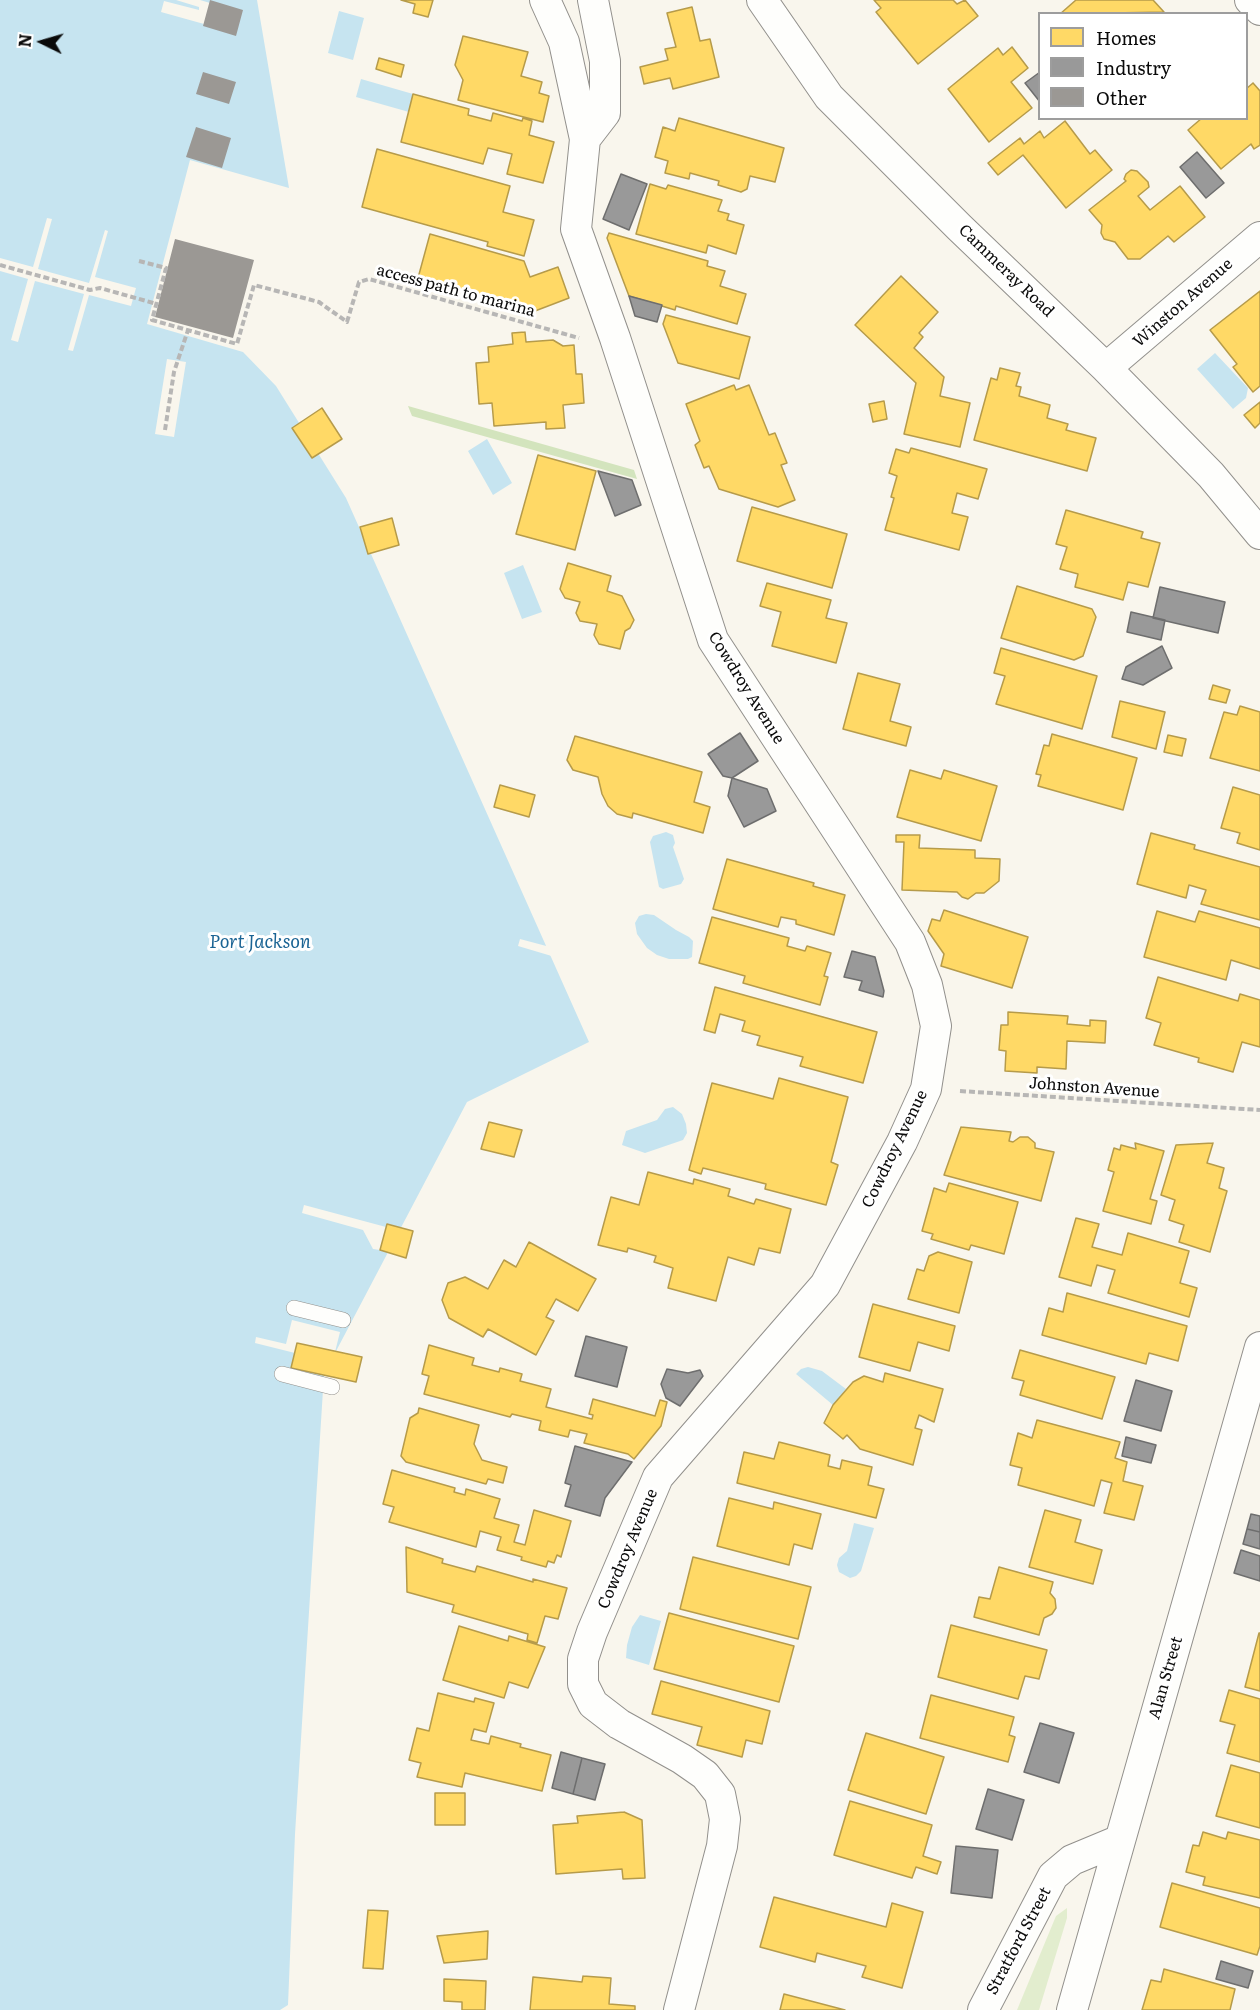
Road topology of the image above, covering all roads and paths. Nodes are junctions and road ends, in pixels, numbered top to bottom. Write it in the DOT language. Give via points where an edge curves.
graph roads {
  1 [pos="545,0"];
  2 [pos="593,0"];
  3 [pos="762,0"];
  4 [pos="1250,0"];
  5 [pos="1260,10"];
  6 [pos="585,139"];
  7 [pos="1260,237"];
  8 [pos="139,261"];
  9 [pos="0,265"];
  10 [pos="157,304"];
  11 [pos="187,333"];
  12 [pos="615,338"];
  13 [pos="1106,368"];
  14 [pos="165,430"];
  15 [pos="1260,534"];
  16 [pos="926,1089"];
  17 [pos="1260,1110"];
  18 [pos="294,1308"];
  19 [pos="344,1320"];
  20 [pos="1260,1347"];
  21 [pos="282,1374"];
  22 [pos="332,1387"];
  23 [pos="1120,1840"];
  24 [pos="679,2010"];
  25 [pos="983,2010"];
  26 [pos="1072,2010"];
  1 -- 6 [label="street, Cowdroy Avenue" via="564,42"];
  2 -- 6 [label="street" via="605,61 605,113"];
  3 -- 13 [label="street, Cammeray Road" via="829,97"];
  4 -- 5 [label="street"];
  6 -- 12 [label="street, Cowdroy Avenue" via="576,229"];
  7 -- 13 [label="street, Winston Avenue"];
  8 -- 10 [label="path" via="166,268"];
  9 -- 10 [label="path"];
  10 -- 11 [label="path" via="152,320"];
  11 -- 12 [label="path, access path to marina" via="237,344 254,285 319,302 347,322 359,282 369,279 586,340"];
  11 -- 14 [label="path" via="174,372"];
  12 -- 16 [label="street, Cowdroy Avenue" via="713,640 910,942 927,985 936,1026"];
  13 -- 15 [label="street, Cammeray Road" via="1211,475"];
  16 -- 17 [label="path, Johnston Avenue"];
  16 -- 24 [label="street, Cowdroy Avenue" via="825,1285 658,1477 583,1659 583,1684 593,1704 705,1775 720,1794 725,1819 722,1846"];
  18 -- 19 [label="lane"];
  20 -- 23 [label="street, Alan Street"];
  21 -- 22 [label="lane"];
  23 -- 25 [label="street, Stratford Street" via="1072,1860 1053,1876"];
  23 -- 26 [label="street, Alan Street"];
}
